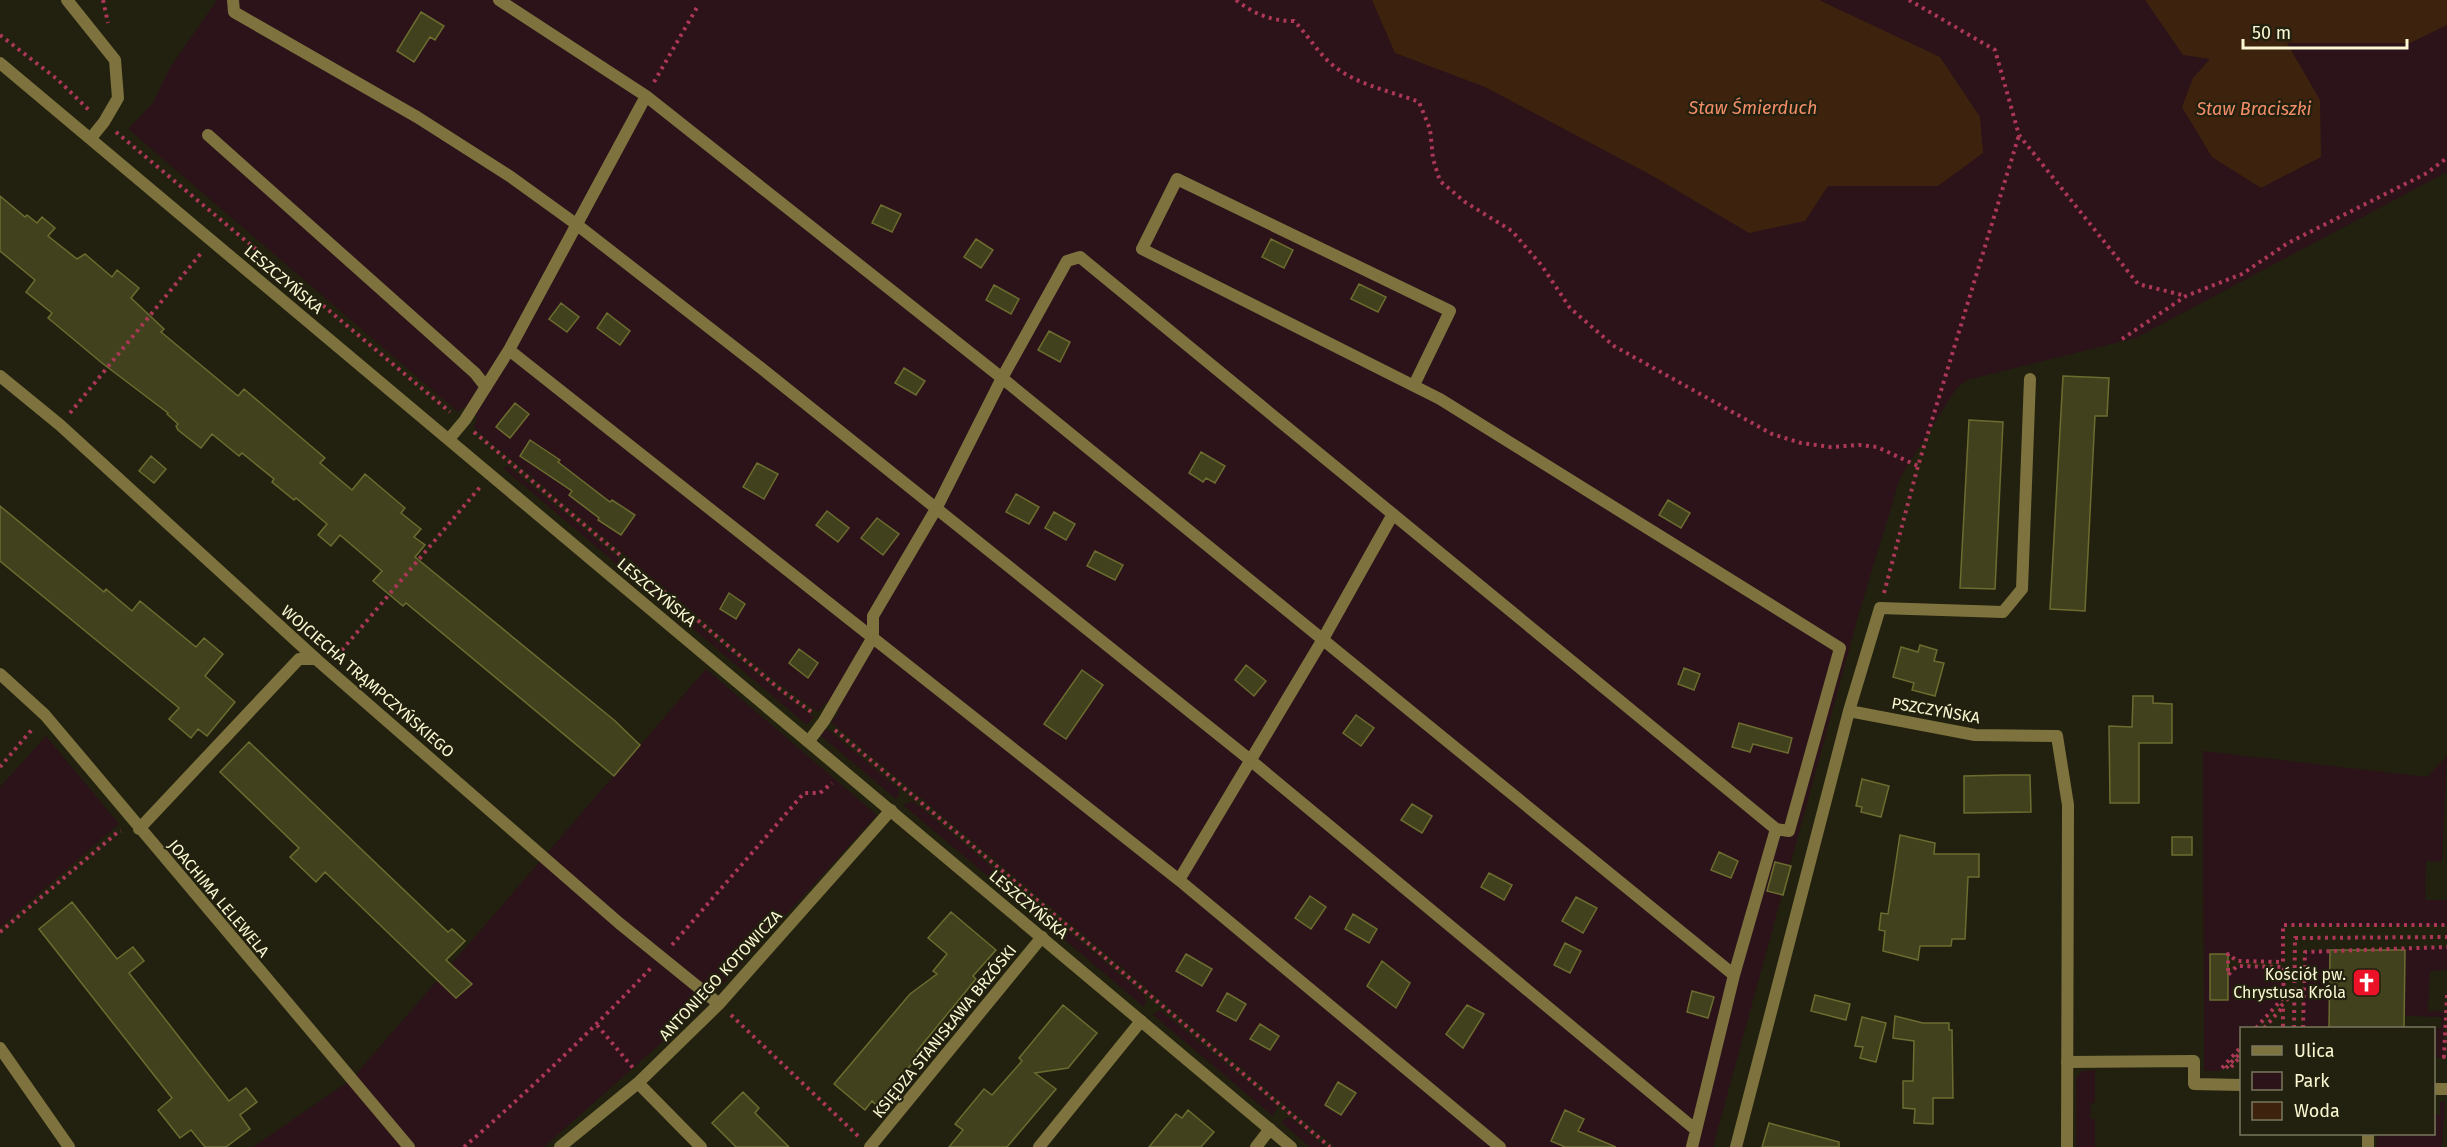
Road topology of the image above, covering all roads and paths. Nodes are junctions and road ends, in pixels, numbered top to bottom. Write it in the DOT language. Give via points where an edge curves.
graph roads {
  1 [pos="67,0"];
  2 [pos="233,0"];
  3 [pos="499,0"];
  4 [pos="1236,0"];
  5 [pos="1909,0"];
  6 [pos="699,4"];
  7 [pos="0,35"];
  8 [pos="0,63"];
  9 [pos="646,96"];
  10 [pos="104,122"];
  11 [pos="208,135"];
  12 [pos="2019,135"];
  13 [pos="91,138"];
  14 [pos="2447,158"];
  15 [pos="576,224"];
  16 [pos="211,239"];
  17 [pos="2186,296"];
  18 [pos="2122,339"];
  19 [pos="509,350"];
  20 [pos="0,376"];
  21 [pos="1002,378"];
  22 [pos="2030,379"];
  23 [pos="1414,385"];
  24 [pos="486,387"];
  25 [pos="463,423"];
  26 [pos="60,426"];
  27 [pos="449,439"];
  28 [pos="1918,466"];
  29 [pos="492,475"];
  30 [pos="936,509"];
  31 [pos="1393,514"];
  32 [pos="1880,608"];
  33 [pos="873,637"];
  34 [pos="1323,639"];
  35 [pos="316,659"];
  36 [pos="0,675"];
  37 [pos="1849,711"];
  38 [pos="45,715"];
  39 [pos="824,721"];
  40 [pos="809,741"];
  41 [pos="1249,759"];
  42 [pos="0,767"];
  43 [pos="891,810"];
  44 [pos="140,829"];
  45 [pos="1776,829"];
  46 [pos="1179,880"];
  47 [pos="2447,925"];
  48 [pos="0,932"];
  49 [pos="1042,937"];
  50 [pos="2447,937"];
  51 [pos="2447,947"];
  52 [pos="1734,975"];
  53 [pos="2294,991"];
  54 [pos="2447,995"];
  55 [pos="719,1005"];
  56 [pos="1141,1021"];
  57 [pos="597,1025"];
  58 [pos="2258,1027"];
  59 [pos="2265,1027"];
  60 [pos="2265,1027"];
  61 [pos="2283,1027"];
  62 [pos="2294,1027"];
  63 [pos="2302,1027"];
  64 [pos="2240,1047"];
  65 [pos="0,1048"];
  66 [pos="2240,1056"];
  67 [pos="2447,1056"];
  68 [pos="2067,1062"];
  69 [pos="640,1081"];
  70 [pos="2240,1085"];
  71 [pos="1270,1129"];
  72 [pos="1696,1130"];
  73 [pos="866,1143"];
  74 [pos="69,1147"];
  75 [pos="409,1147"];
  76 [pos="560,1147"];
  77 [pos="701,1147"];
  78 [pos="1039,1147"];
  79 [pos="1256,1147"];
  80 [pos="1291,1147"];
  81 [pos="1330,1147"];
  82 [pos="1500,1147"];
  83 [pos="1692,1147"];
  84 [pos="1736,1147"];
  85 [pos="2067,1147"];
  1 -- 10 [label="street" via="115,60 118,98"];
  2 -- 15 [label="street" via="234,12 417,117"];
  3 -- 9 [label="street"];
  4 -- 28 [label="path" via="1276,21 1294,21 1327,59 1352,79 1419,102 1430,129 1440,181 1512,231 1570,308 1614,346 1772,434 1831,447 1877,447"];
  5 -- 12 [label="path" via="1995,50"];
  6 -- 9 [label="path"];
  7 -- 10 [label="path"];
  8 -- 13 [label="street, LESZCZYŃSKA"];
  9 -- 15 [label="street"];
  9 -- 21 [label="street"];
  10 -- 13 [label="street"];
  10 -- 25 [label="path"];
  11 -- 24 [label="street"];
  12 -- 17 [label="path" via="2138,284"];
  12 -- 28 [label="path"];
  13 -- 16 [label="street, LESZCZYŃSKA"];
  14 -- 17 [label="path" via="2427,173 2288,243 2242,274"];
  15 -- 19 [label="street"];
  15 -- 30 [label="street"];
  16 -- 26 [label="path"];
  16 -- 27 [label="street, LESZCZYŃSKA"];
  17 -- 18 [label="path"];
  19 -- 24 [label="street"];
  19 -- 33 [label="street"];
  20 -- 26 [label="street, WOJCIECHA TRĄMPCZYŃSKIEGO"];
  21 -- 30 [label="street"];
  21 -- 31 [label="street" via="1066,261 1080,257"];
  21 -- 34 [label="street"];
  22 -- 32 [label="street" via="2022,589 2003,612"];
  23 -- 23 [label="street" via="1142,249 1176,179 1450,311"];
  23 -- 45 [label="street" via="1840,648 1789,831"];
  24 -- 25 [label="street"];
  25 -- 27 [label="street"];
  25 -- 39 [label="path" via="777,687"];
  26 -- 35 [label="street, WOJCIECHA TRĄMPCZYŃSKIEGO"];
  27 -- 29 [label="street, LESZCZYŃSKA"];
  28 -- 32 [label="path"];
  29 -- 35 [label="path" via="333,660"];
  29 -- 40 [label="street, LESZCZYŃSKA"];
  30 -- 33 [label="street" via="873,616"];
  30 -- 41 [label="street"];
  31 -- 34 [label="street"];
  31 -- 45 [label="street"];
  32 -- 37 [label="street"];
  33 -- 39 [label="street"];
  33 -- 46 [label="street"];
  34 -- 41 [label="street"];
  34 -- 52 [label="street"];
  35 -- 44 [label="street" via="299,659"];
  35 -- 55 [label="street, WOJCIECHA TRĄMPCZYŃSKIEGO"];
  36 -- 38 [label="street, JOACHIMA LELEWELA"];
  37 -- 68 [label="street, PSZCZYŃSKA" via="1975,735 2057,736 2068,805"];
  37 -- 84 [label="street"];
  38 -- 42 [label="path"];
  38 -- 44 [label="street, JOACHIMA LELEWELA"];
  39 -- 40 [label="street"];
  39 -- 81 [label="path"];
  40 -- 43 [label="street, LESZCZYŃSKA"];
  41 -- 46 [label="street"];
  41 -- 72 [label="street"];
  43 -- 49 [label="street, LESZCZYŃSKA"];
  43 -- 55 [label="street, ANTONIEGO KOTOWICZA"];
  44 -- 48 [label="path" via="118,832"];
  44 -- 75 [label="street, JOACHIMA LELEWELA"];
  45 -- 52 [label="street"];
  46 -- 82 [label="street"];
  47 -- 58 [label="path" via="2283,925 2283,962 2237,960 2228,954 2228,975 2237,966 2284,967 2283,998"];
  49 -- 56 [label="street, LESZCZYŃSKA"];
  49 -- 73 [label="street, KSIĘDZA STANISŁAWA BRZÓSKI"];
  50 -- 53 [label="path" via="2295,938"];
  51 -- 63 [label="path" via="2305,952"];
  52 -- 72 [label="street"];
  53 -- 59 [label="path"];
  53 -- 62 [label="path"];
  54 -- 67 [label="path" via="2444,1058"];
  55 -- 69 [label="street, ANTONIEGO KOTOWICZA"];
  55 -- 73 [label="path"];
  56 -- 71 [label="street, LESZCZYŃSKA"];
  56 -- 78 [label="street"];
  57 -- 69 [label="path"];
  60 -- 61 [label="path" via="2283,1007"];
  64 -- 66 [label="path" via="2220,1071 2227,1071"];
  65 -- 74 [label="street"];
  68 -- 70 [label="street" via="2194,1061 2194,1084"];
  68 -- 85 [label="street, PSZCZYŃSKA"];
  69 -- 76 [label="street, ANTONIEGO KOTOWICZA"];
  69 -- 77 [label="street"];
  71 -- 79 [label="street"];
  71 -- 80 [label="street, LESZCZYŃSKA"];
  72 -- 83 [label="street"];
}
